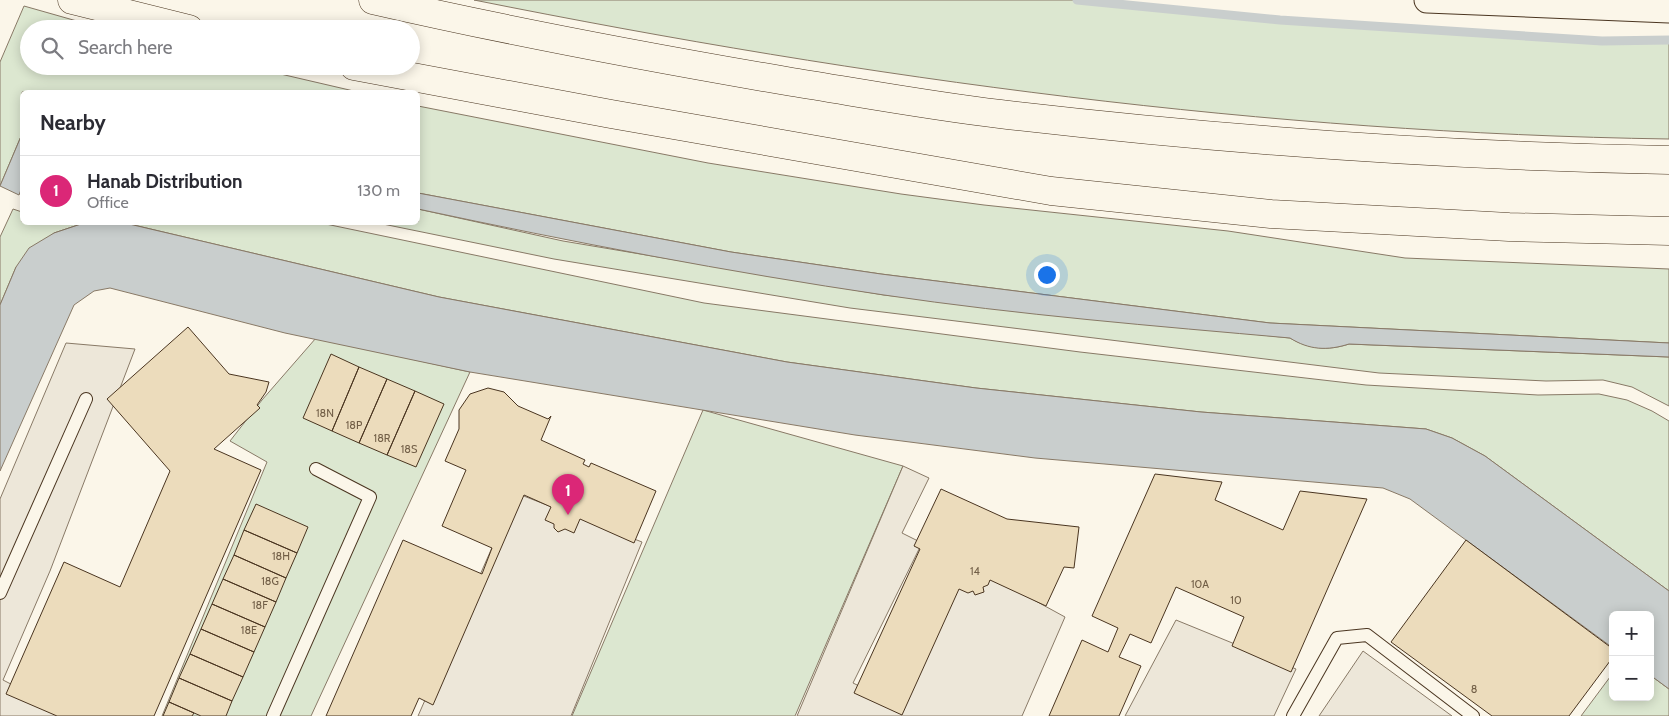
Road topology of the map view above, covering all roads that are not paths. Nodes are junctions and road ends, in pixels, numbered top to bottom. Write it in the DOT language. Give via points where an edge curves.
graph roads {
  1 [pos="72,0"];
  2 [pos="373,0"];
  3 [pos="1426,0"];
  4 [pos="1669,10"];
  5 [pos="153,20"];
  6 [pos="402,75"];
  7 [pos="1669,160"];
  8 [pos="1669,231"];
  9 [pos="86,399"];
  10 [pos="316,469"];
  11 [pos="0,593"];
  12 [pos="273,716"];
  13 [pos="1293,716"];
  14 [pos="1473,716"];
  1 -- 5 [label="highway"];
  2 -- 7 [label="highway" via="605,49 998,114 1334,145 1527,158"];
  3 -- 4 [label="street"];
  6 -- 8 [label="highway" via="1051,191 1271,214 1509,227"];
  9 -- 11 [label="lane"];
  10 -- 12 [label="lane" via="370,497"];
  13 -- 14 [label="lane" via="1337,638 1367,635"];
}
